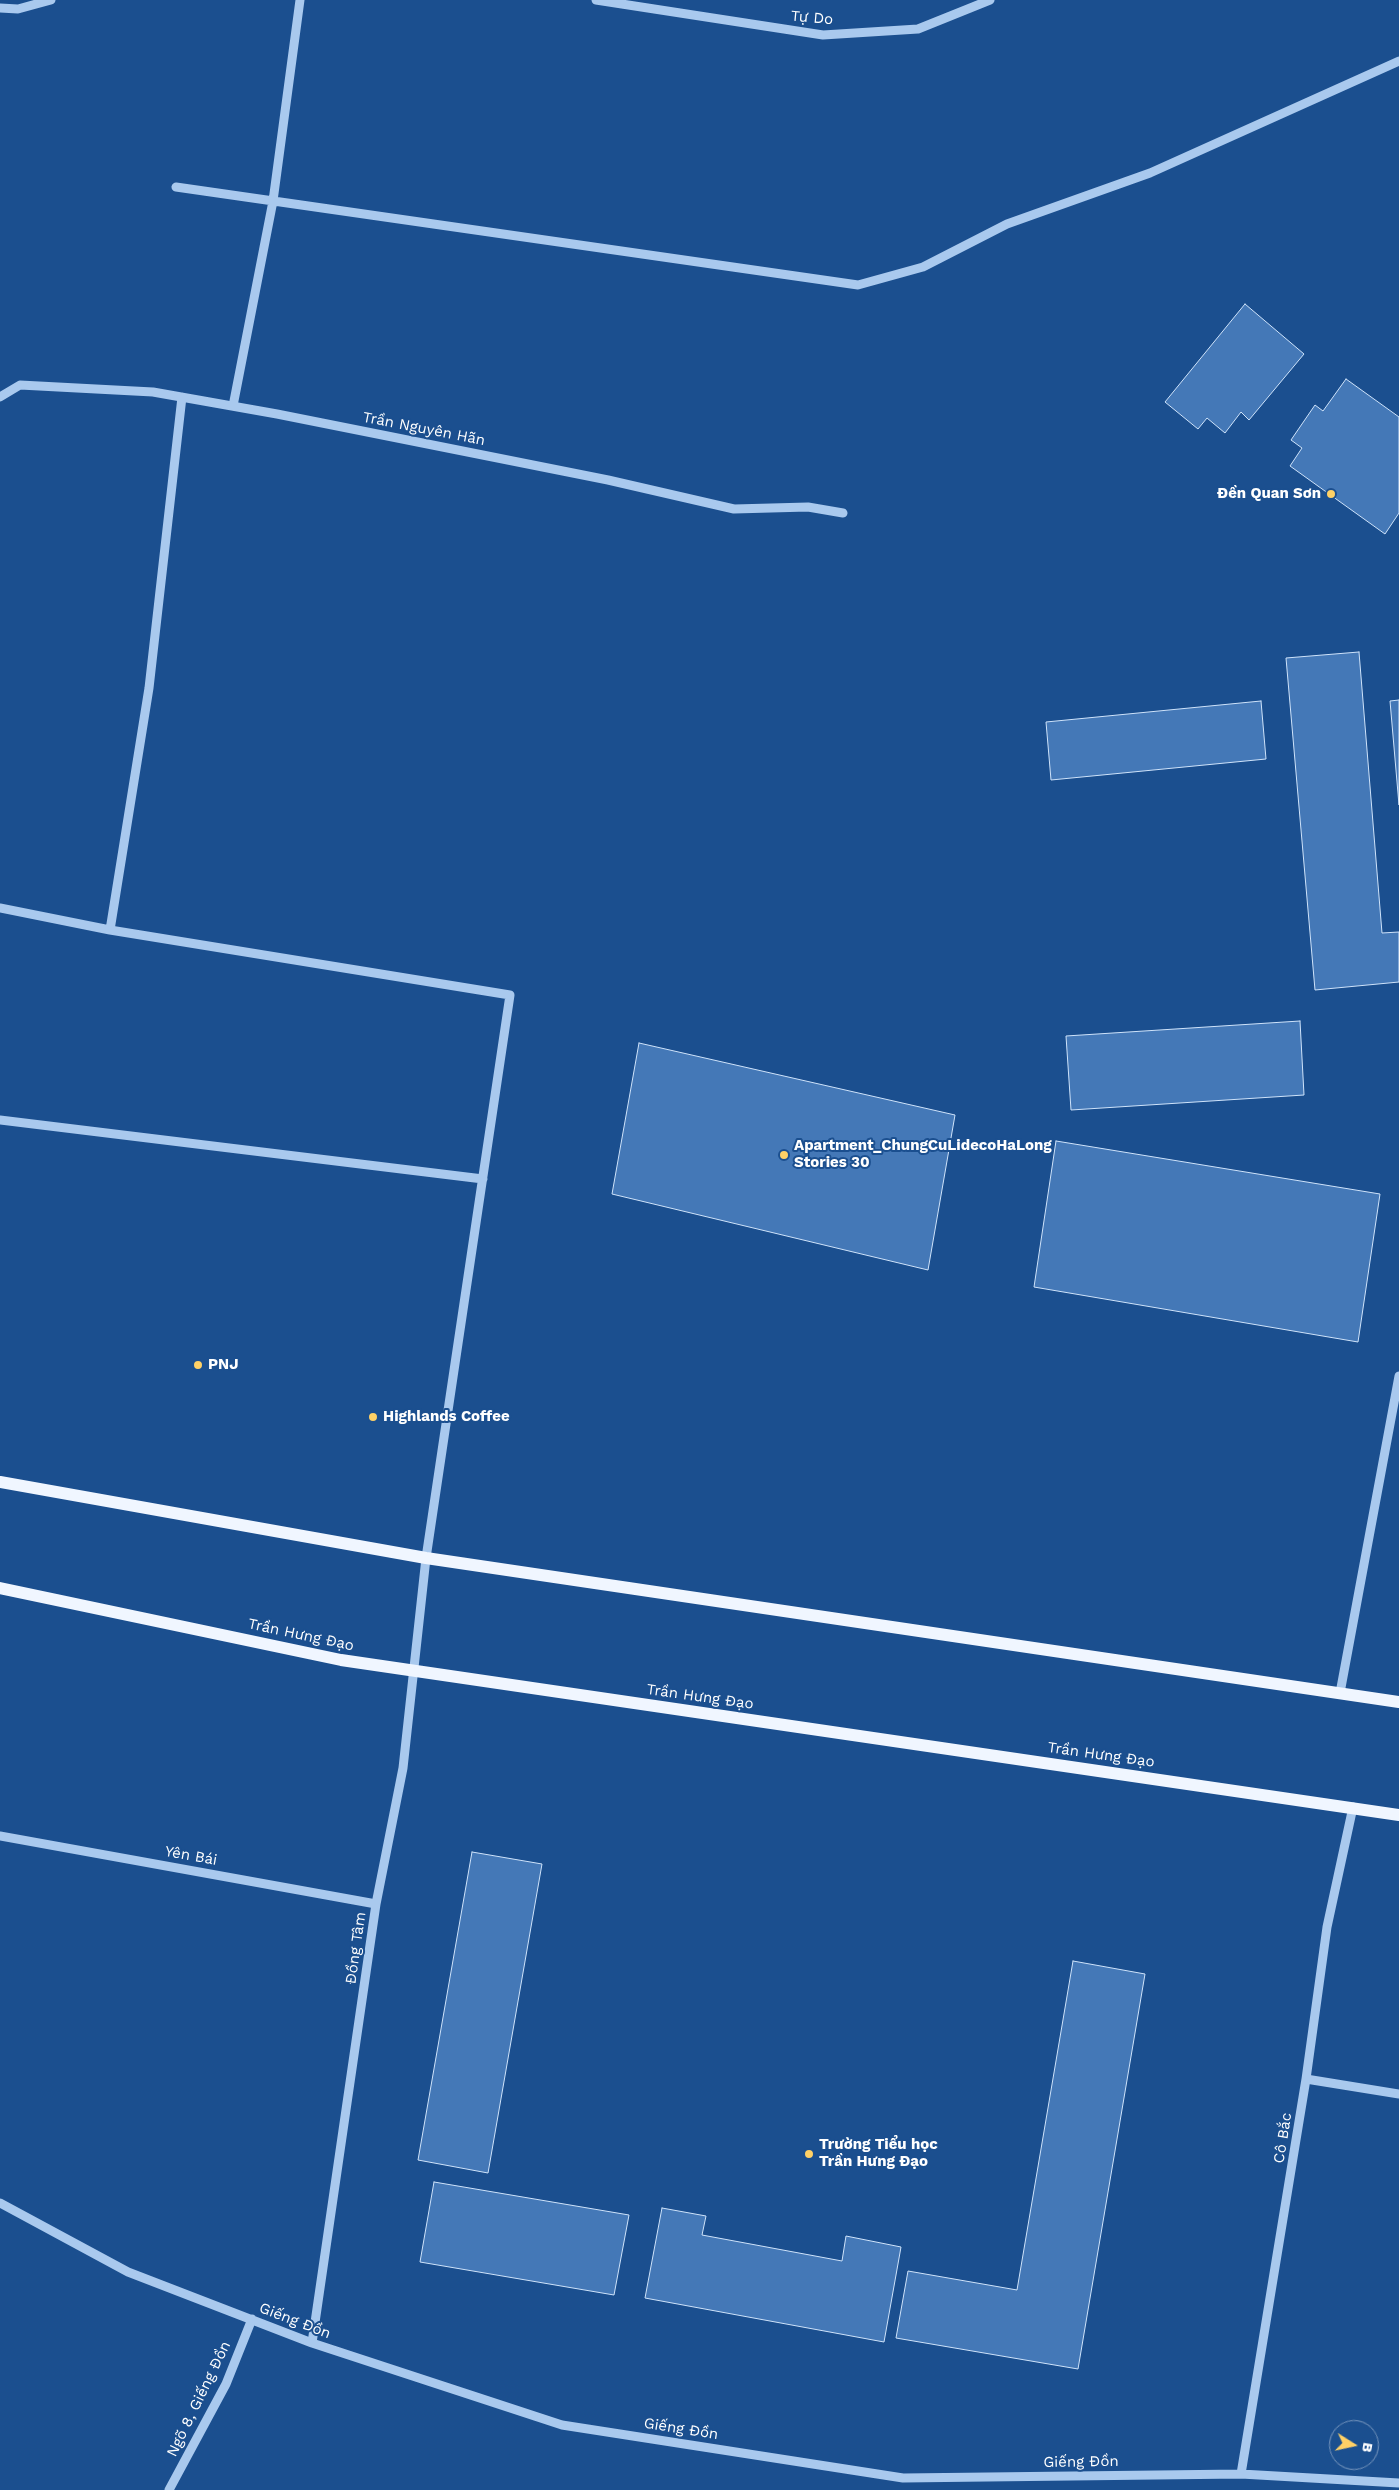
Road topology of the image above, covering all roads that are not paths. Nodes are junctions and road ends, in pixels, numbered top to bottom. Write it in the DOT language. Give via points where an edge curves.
graph roads {
  1 [pos="51,0"];
  2 [pos="300,0"];
  3 [pos="596,0"];
  4 [pos="990,0"];
  5 [pos="18,4"];
  6 [pos="0,8"];
  7 [pos="1399,61"];
  8 [pos="176,187"];
  9 [pos="273,201"];
  10 [pos="182,397"];
  11 [pos="0,398"];
  12 [pos="233,406"];
  13 [pos="843,513"];
  14 [pos="0,908"];
  15 [pos="110,930"];
  16 [pos="0,1120"];
  17 [pos="483,1179"];
  18 [pos="1399,1376"];
  19 [pos="0,1482"];
  20 [pos="426,1558"];
  21 [pos="0,1588"];
  22 [pos="414,1671"];
  23 [pos="1340,1693"];
  24 [pos="1399,1702"];
  25 [pos="1353,1807"];
  26 [pos="1399,1815"];
  27 [pos="0,1836"];
  28 [pos="376,1904"];
  29 [pos="1306,2078"];
  30 [pos="1399,2094"];
  31 [pos="0,2204"];
  32 [pos="252,2319"];
  33 [pos="312,2343"];
  34 [pos="1241,2474"];
  35 [pos="1399,2483"];
  36 [pos="169,2490"];
  1 -- 5 [label="street"];
  2 -- 9 [label="street"];
  3 -- 4 [label="street, Tự Do" via="823,35 918,30"];
  5 -- 6 [label="street"];
  7 -- 9 [label="street" via="1150,173 1007,224 923,267 858,285"];
  8 -- 9 [label="street"];
  9 -- 12 [label="street"];
  10 -- 11 [label="street, Trần Nguyên Hãn" via="152,392 20,385"];
  10 -- 12 [label="street, Trần Nguyên Hãn"];
  10 -- 15 [label="street" via="149,688"];
  12 -- 13 [label="street, Trần Nguyên Hãn" via="599,478 734,509 808,507"];
  14 -- 15 [label="street"];
  15 -- 17 [label="street, Đồng Tâm" via="510,995"];
  16 -- 17 [label="street"];
  17 -- 20 [label="street, Đồng Tâm"];
  18 -- 23 [label="street"];
  19 -- 20 [label="main road"];
  20 -- 22 [label="street, Đồng Tâm"];
  20 -- 23 [label="main road"];
  21 -- 22 [label="main road, Trần Hưng Đạo" via="341,1660"];
  22 -- 25 [label="main road, Trần Hưng Đạo"];
  22 -- 28 [label="street, Đồng Tâm" via="403,1768"];
  23 -- 24 [label="main road"];
  25 -- 26 [label="main road, Trần Hưng Đạo"];
  25 -- 29 [label="street, Cô Bắc" via="1327,1927"];
  27 -- 28 [label="street, Yên Bái"];
  28 -- 33 [label="street, Đồng Tâm"];
  29 -- 30 [label="street"];
  29 -- 34 [label="street, Cô Bắc"];
  31 -- 32 [label="street, Giếng Đồn" via="128,2272"];
  32 -- 33 [label="street, Giếng Đồn"];
  32 -- 36 [label="street, Ngõ 8, Giếng Đồn" via="226,2384"];
  33 -- 34 [label="street, Giếng Đồn" via="562,2425 902,2478"];
  34 -- 35 [label="street, Giếng Đồn"];
}
